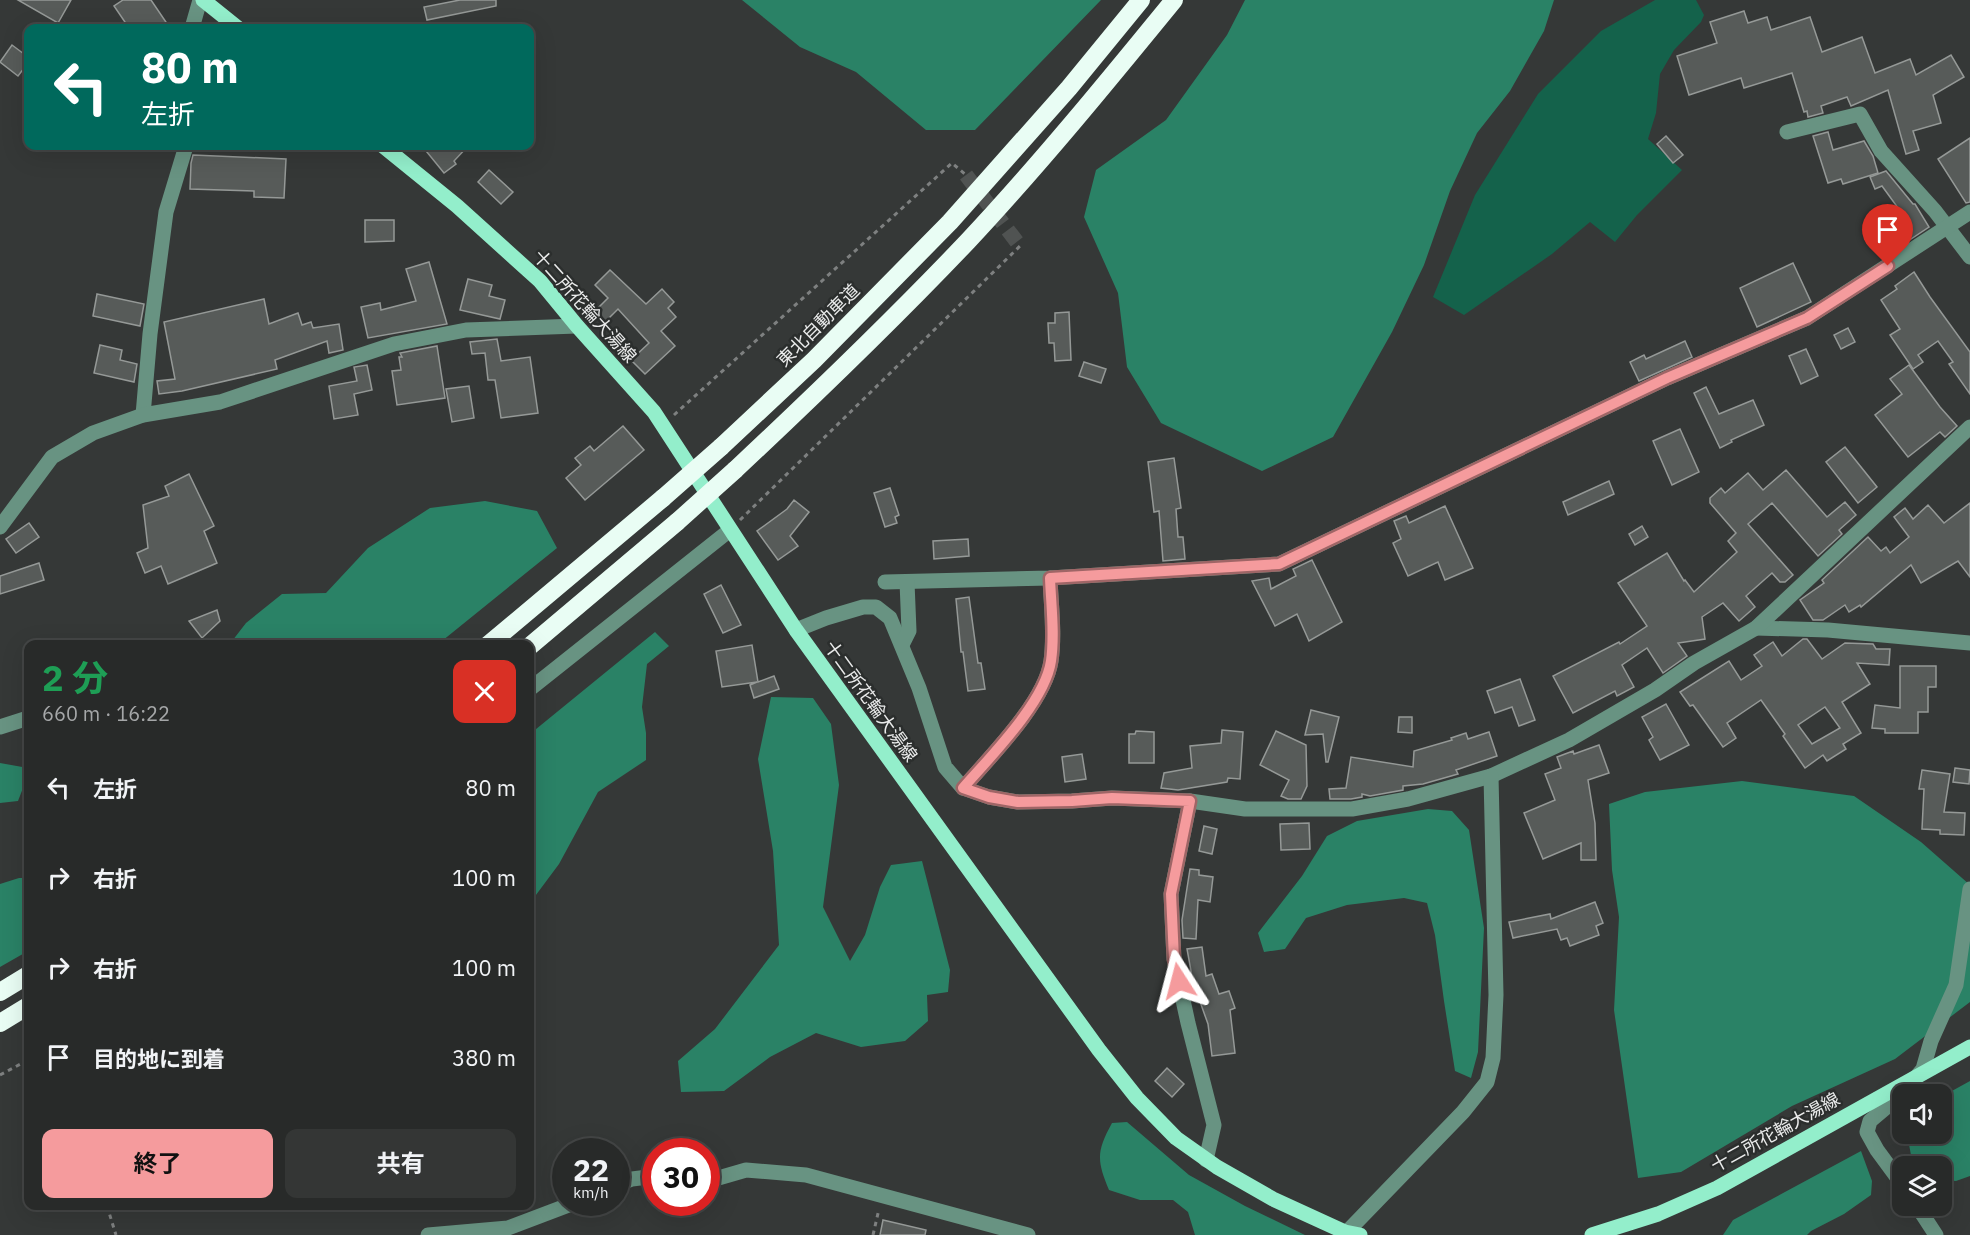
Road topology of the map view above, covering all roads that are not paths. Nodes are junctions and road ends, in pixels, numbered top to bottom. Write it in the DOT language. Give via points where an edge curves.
graph roads {
  1 [pos="202,0"];
  2 [pos="1141,0"];
  3 [pos="1174,0"];
  4 [pos="193,24"];
  5 [pos="233,24"];
  6 [pos="1787,132"];
  7 [pos="185,150"];
  8 [pos="388,150"];
  9 [pos="1970,212"];
  10 [pos="1948,227"];
  11 [pos="1970,257"];
  12 [pos="577,326"];
  13 [pos="143,415"];
  14 [pos="1970,427"];
  15 [pos="0,527"];
  16 [pos="730,530"];
  17 [pos="1050,578"];
  18 [pos="885,582"];
  19 [pos="907,582"];
  20 [pos="1756,628"];
  21 [pos="796,630"];
  22 [pos="494,640"];
  23 [pos="534,643"];
  24 [pos="1970,644"];
  25 [pos="902,645"];
  26 [pos="534,685"];
  27 [pos="24,719"];
  28 [pos="0,727"];
  29 [pos="1491,776"];
  30 [pos="963,788"];
  31 [pos="1190,801"];
  32 [pos="1970,889"];
  33 [pos="24,977"];
  34 [pos="0,992"];
  35 [pos="24,1008"];
  36 [pos="0,1023"];
  37 [pos="1970,1047"];
  38 [pos="1917,1076"];
  39 [pos="1206,1160"];
  40 [pos="1892,1170"];
  41 [pos="720,1178"];
  42 [pos="552,1211"];
  43 [pos="1924,1216"];
  44 [pos="1349,1234"];
  45 [pos="428,1235"];
  46 [pos="1028,1235"];
  47 [pos="1592,1235"];
  48 [pos="1936,1235"];
  1 -- 4 [label="street"];
  1 -- 5 [label="main road"];
  2 -- 22 [label="highway, 東北自動車道, bridge" via="950,222 814,360 663,498"];
  3 -- 23 [label="highway, bridge" via="1089,105 968,240 832,380 677,522"];
  6 -- 10 [label="street" via="1860,114 1881,151"];
  7 -- 13 [label="street" via="166,212"];
  8 -- 12 [label="main road, 十二所花輪大湯線" via="540,281"];
  9 -- 10 [label="street"];
  10 -- 11 [label="street"];
  10 -- 17 [label="street" via="1807,318 1667,378 1279,564"];
  12 -- 13 [label="street" via="466,330 394,344 220,402"];
  12 -- 16 [label="main road, 十二所花輪大湯線" via="664,424"];
  13 -- 15 [label="street" via="93,433 52,457"];
  14 -- 20 [label="street"];
  16 -- 21 [label="main road, 十二所花輪大湯線"];
  16 -- 26 [label="street"];
  17 -- 19 [label="street"];
  17 -- 30 [label="street" via="1051,663 1040,691 1017,726"];
  18 -- 19 [label="street"];
  19 -- 25 [label="street" via="909,631"];
  20 -- 24 [label="street" via="1828,630"];
  20 -- 29 [label="street" via="1569,740"];
  21 -- 25 [label="street" via="863,607 876,607 890,618"];
  21 -- 39 [label="main road, 十二所花輪大湯線" via="1099,1050 1137,1098 1176,1138"];
  25 -- 30 [label="street" via="945,767"];
  27 -- 28 [label="street"];
  29 -- 31 [label="street" via="1408,799 1352,809 1245,809"];
  29 -- 44 [label="street" via="1496,995 1493,1058 1487,1082"];
  30 -- 31 [label="street" via="1018,802 1112,798"];
  31 -- 39 [label="street" via="1171,894 1174,959 1214,1125"];
  32 -- 38 [label="street" via="1956,985"];
  33 -- 34 [label="highway"];
  35 -- 36 [label="highway"];
  37 -- 38 [label="main road, 十二所花輪大湯線"];
  38 -- 40 [label="street" via="1870,1121 1867,1132"];
  38 -- 47 [label="main road, 十二所花輪大湯線" via="1717,1188 1658,1214"];
  39 -- 44 [label="main road, 十二所花輪大湯線" via="1273,1199"];
  41 -- 46 [label="street" via="746,1170 806,1175"];
  42 -- 45 [label="street" via="508,1228"];
  43 -- 48 [label="street"];
}
